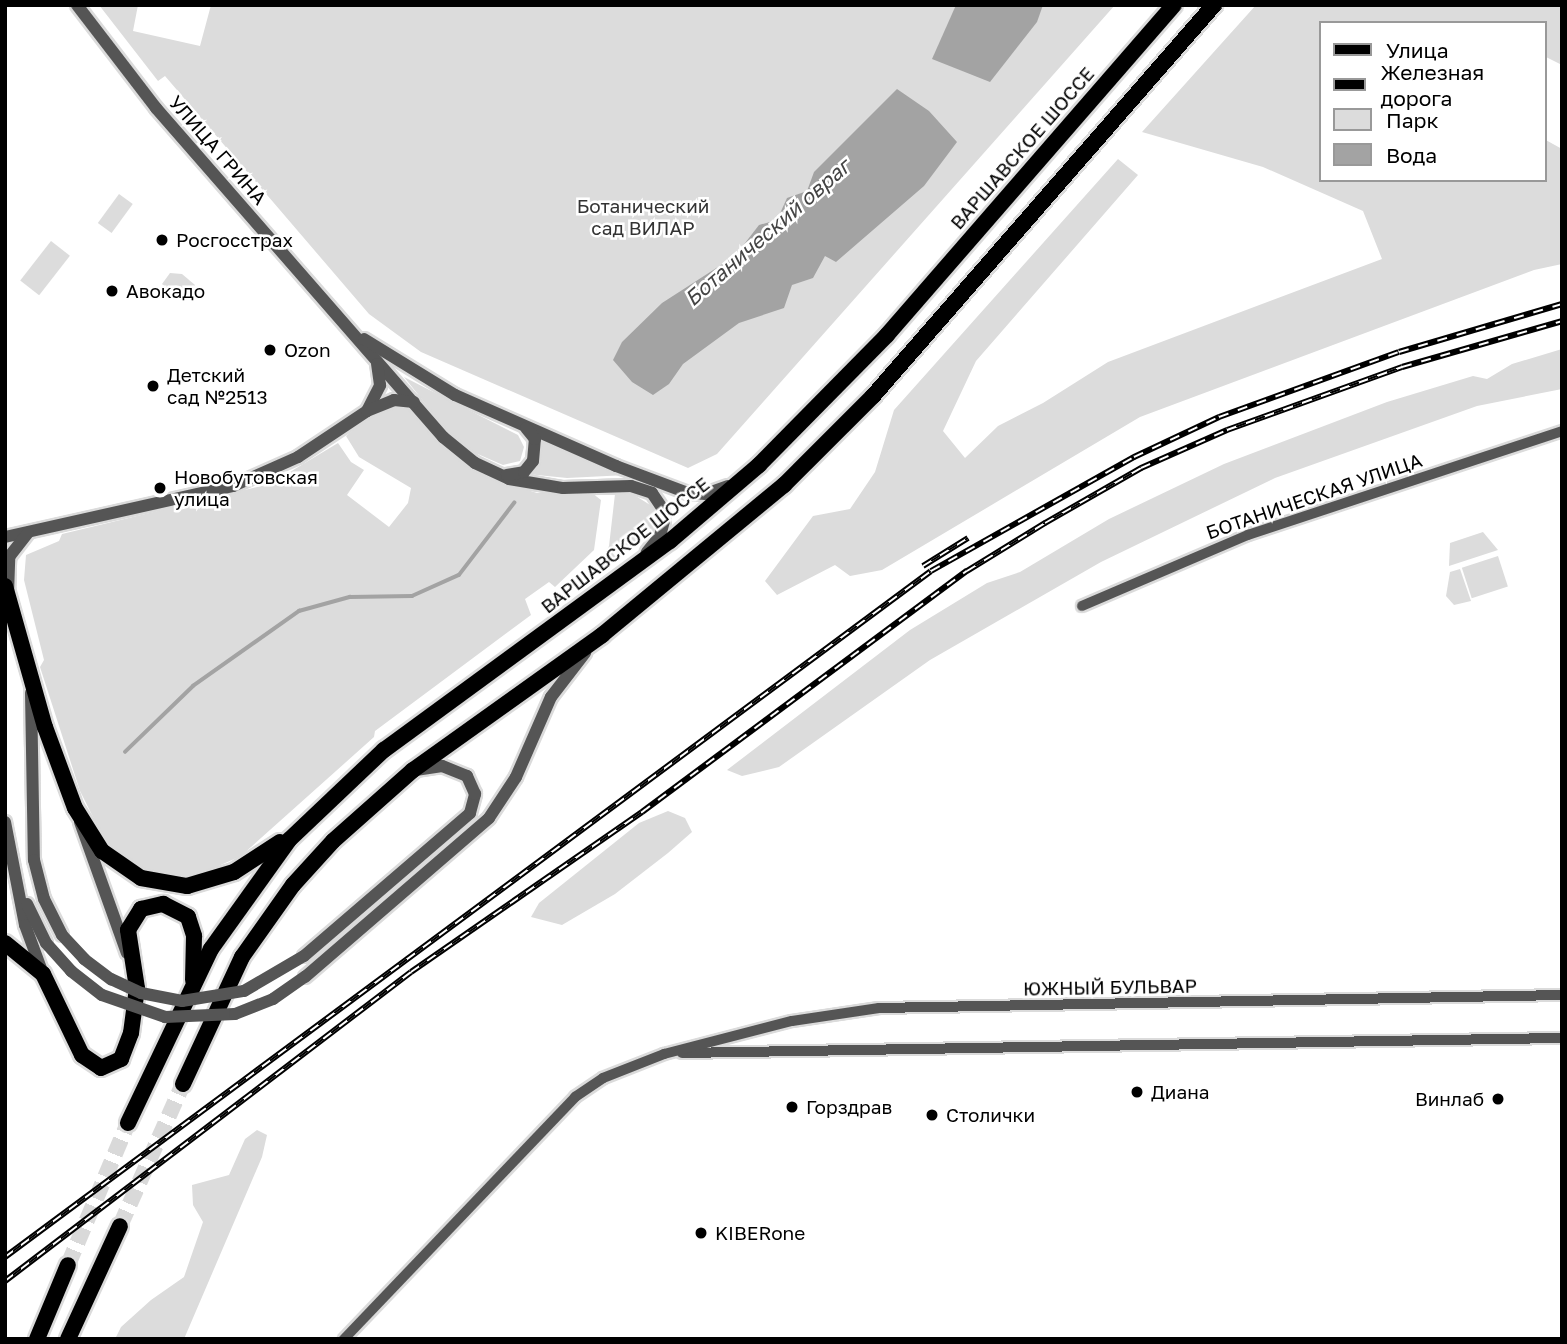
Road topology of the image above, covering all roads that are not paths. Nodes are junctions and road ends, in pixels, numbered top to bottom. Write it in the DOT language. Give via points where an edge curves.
graph roads {
  1 [pos="78,5"];
  2 [pos="1174,5"];
  3 [pos="1214,5"];
  4 [pos="380,357"];
  5 [pos="395,381"];
  6 [pos="414,402"];
  7 [pos="381,404"];
  8 [pos="366,411"];
  9 [pos="524,426"];
  10 [pos="1562,431"];
  11 [pos="759,465"];
  12 [pos="490,471"];
  13 [pos="29,533"];
  14 [pos="5,537"];
  15 [pos="608,587"];
  16 [pos="7,590"];
  17 [pos="1082,606"];
  18 [pos="603,635"];
  19 [pos="28,676"];
  20 [pos="413,771"];
  21 [pos="75,808"];
  22 [pos="309,819"];
  23 [pos="5,822"];
  24 [pos="15,871"];
  25 [pos="5,943"];
  26 [pos="131,963"];
  27 [pos="43,974"];
  28 [pos="193,982"];
  29 [pos="1562,995"];
  30 [pos="1562,1038"];
  31 [pos="664,1054"];
  32 [pos="183,1083"];
  33 [pos="128,1123"];
  34 [pos="120,1226"];
  35 [pos="68,1265"];
  36 [pos="37,1339"];
  37 [pos="68,1339"];
  38 [pos="344,1339"];
  1 -- 4 [label="street, УЛИЦА ГРИНА" via="156,108 334,315"];
  2 -- 11 [label="main road, ВАРШАВСКОЕ ШОССЕ" via="887,335"];
  3 -- 18 [label="main road" via="846,425 764,503"];
  4 -- 5 [label="street, УЛИЦА ГРИНА"];
  4 -- 8 [label="street" via="380,385"];
  4 -- 9 [label="street, УЛИЦА ГРИНА"];
  5 -- 6 [label="street, УЛИЦА ГРИНА"];
  5 -- 7 [label="street"];
  6 -- 7 [label="street" via="403,399"];
  6 -- 12 [label="street, УЛИЦА ГРИНА" via="458,451"];
  7 -- 8 [label="street"];
  8 -- 13 [label="street" via="299,457 250,480"];
  9 -- 11 [label="street, УЛИЦА ГРИНА" via="688,493 717,491"];
  9 -- 12 [label="street" via="535,439 530,467 510,476"];
  10 -- 17 [label="street, БОТАНИЧЕСКАЯ УЛИЦА" via="1248,536"];
  11 -- 15 [label="main road, ВАРШАВСКОЕ ШОССЕ"];
  12 -- 15 [label="street, УЛИЦА ГРИНА" via="545,487 631,486 652,493 664,515 660,537"];
  13 -- 14 [label="street"];
  13 -- 16 [label="street" via="9,557"];
  15 -- 22 [label="main road, ВАРШАВСКОЕ ШОССЕ" via="384,750"];
  16 -- 19 [label="main road"];
  18 -- 20 [label="main road"];
  18 -- 24 [label="street, bridge" via="551,697 516,777 489,818 305,977 272,999 235,1014 165,1017 102,995 71,971 47,943"];
  19 -- 20 [label="street, bridge" via="34,859 44,899 62,935 84,959 141,993 182,1000 244,991 304,956 470,813 474,787 462,772 442,766"];
  19 -- 21 [label="main road"];
  20 -- 32 [label="main road" via="333,841 256,934 216,1004"];
  21 -- 22 [label="main road" via="114,862 141,877 179,886 234,872"];
  21 -- 26 [label="street"];
  22 -- 28 [label="main road, ВАРШАВСКОЕ ШОССЕ" via="250,891"];
  23 -- 24 [label="street"];
  24 -- 27 [label="street" via="25,925"];
  25 -- 27 [label="main road"];
  26 -- 27 [label="main road" via="137,988 136,1015 121,1059 107,1068 93,1066 82,1055"];
  26 -- 28 [label="main road" via="128,930 134,915 154,904 172,906 191,924"];
  28 -- 33 [label="main road, ВАРШАВСКОЕ ШОССЕ"];
  29 -- 31 [label="street, ЮЖНЫЙ БУЛЬВАР" via="879,1008 792,1021"];
  30 -- 31 [label="street, ЮЖНЫЙ БУЛЬВАР"];
  31 -- 38 [label="street, ЮЖНЫЙ БУЛЬВАР" via="603,1078 575,1097"];
  34 -- 37 [label="main road"];
  35 -- 36 [label="main road"];
}
